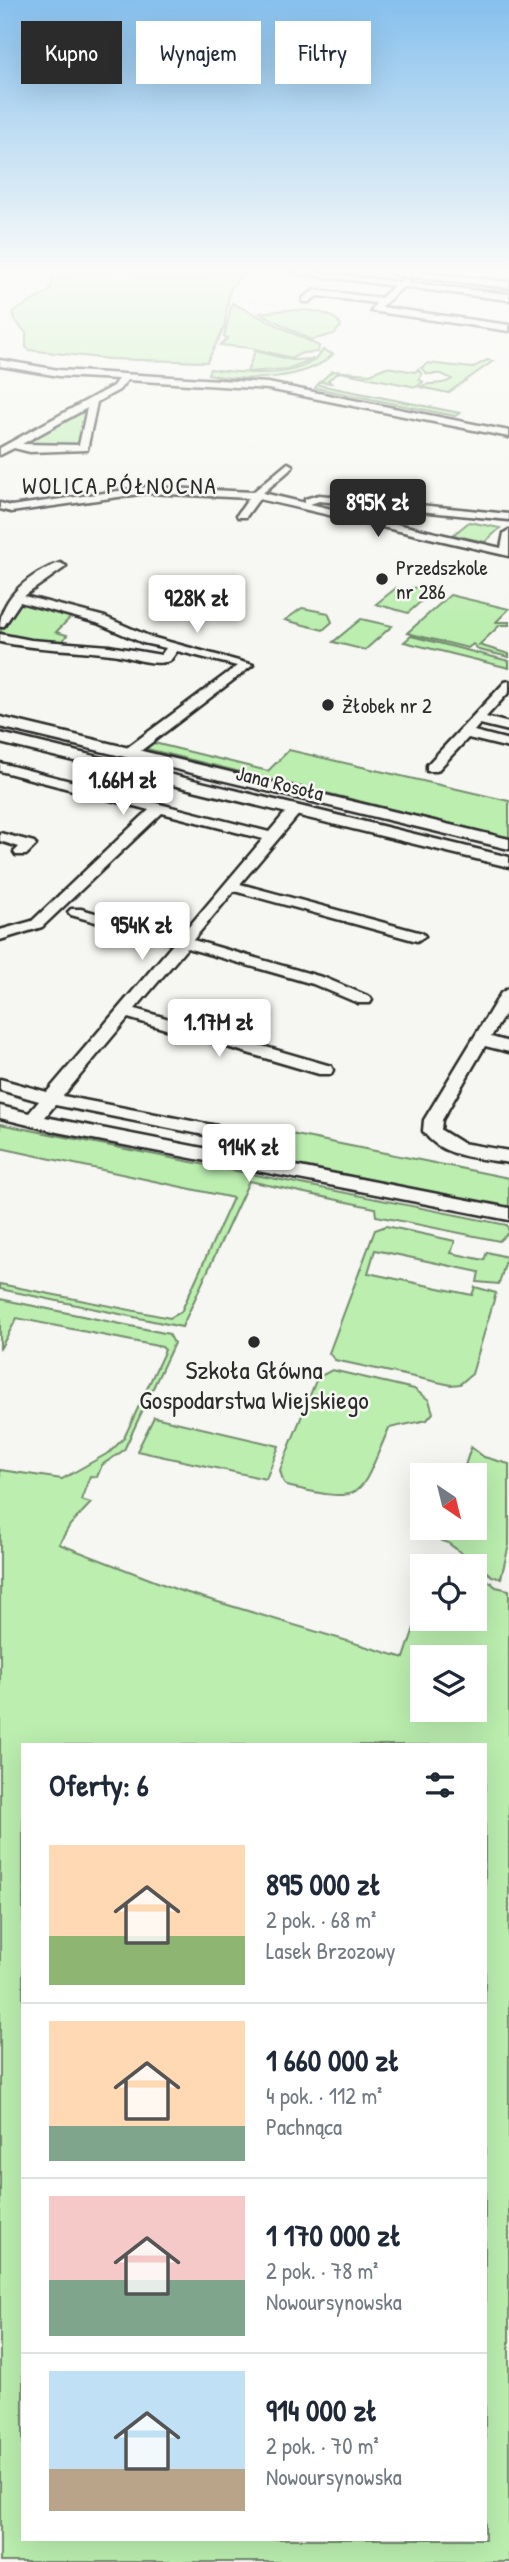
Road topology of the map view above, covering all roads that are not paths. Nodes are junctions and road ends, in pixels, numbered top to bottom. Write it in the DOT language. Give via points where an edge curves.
graph roads {
  1 [pos="109,392"];
  2 [pos="296,392"];
  3 [pos="89,403"];
  4 [pos="509,434"];
  5 [pos="13,445"];
  6 [pos="0,452"];
  7 [pos="288,466"];
  8 [pos="256,495"];
  9 [pos="302,505"];
  10 [pos="0,506"];
  11 [pos="242,515"];
  12 [pos="509,517"];
  13 [pos="509,533"];
  14 [pos="508,552"];
  15 [pos="60,566"];
  16 [pos="18,598"];
  17 [pos="0,623"];
  18 [pos="0,638"];
  19 [pos="173,647"];
  20 [pos="509,685"];
  21 [pos="477,719"];
  22 [pos="0,722"];
  23 [pos="509,727"];
  24 [pos="465,733"];
  25 [pos="0,738"];
  26 [pos="509,744"];
  27 [pos="129,752"];
  28 [pos="0,767"];
  29 [pos="432,768"];
  30 [pos="159,808"];
  31 [pos="295,810"];
  32 [pos="0,837"];
  33 [pos="272,837"];
  34 [pos="509,844"];
  35 [pos="21,852"];
  36 [pos="509,862"];
  37 [pos="231,886"];
  38 [pos="76,912"];
  39 [pos="0,935"];
  40 [pos="417,936"];
  41 [pos="182,944"];
  42 [pos="509,993"];
  43 [pos="364,1000"];
  44 [pos="124,1011"];
  45 [pos="481,1040"];
  46 [pos="509,1047"];
  47 [pos="325,1070"];
  48 [pos="0,1084"];
  49 [pos="50,1099"];
  50 [pos="0,1112"];
  51 [pos="33,1120"];
  52 [pos="269,1142"];
  53 [pos="509,1157"];
  54 [pos="509,1214"];
  1 -- 3 [label="street"];
  2 -- 4 [label="street"];
  3 -- 5 [label="street"];
  3 -- 5 [label="street" via="93,404 83,449"];
  5 -- 6 [label="street"];
  7 -- 8 [label="street"];
  8 -- 9 [label="street"];
  8 -- 10 [label="street" via="165,487 11,509"];
  8 -- 11 [label="street"];
  9 -- 12 [label="street" via="320,498"];
  9 -- 14 [label="street"];
  13 -- 14 [label="street"];
  15 -- 16 [label="street" via="23,589"];
  16 -- 17 [label="street"];
  16 -- 19 [label="street" via="101,620"];
  18 -- 19 [label="street" via="25,645 122,651 157,660 166,658"];
  19 -- 27 [label="street" via="247,665"];
  20 -- 21 [label="street"];
  21 -- 23 [label="street"];
  21 -- 24 [label="street"];
  22 -- 27 [label="street, Jana Rosoła"];
  24 -- 26 [label="street"];
  24 -- 29 [label="street"];
  25 -- 31 [label="street, Jana Rosoła"];
  27 -- 34 [label="street, Jana Rosoła"];
  28 -- 30 [label="street"];
  30 -- 33 [label="street"];
  30 -- 39 [label="street" via="37,924"];
  31 -- 33 [label="street"];
  31 -- 36 [label="street, Jana Rosoła"];
  32 -- 35 [label="street" via="29,845"];
  33 -- 37 [label="street"];
  37 -- 40 [label="street"];
  37 -- 41 [label="street"];
  38 -- 41 [label="street"];
  41 -- 43 [label="street" via="319,981"];
  41 -- 44 [label="street"];
  42 -- 45 [label="street"];
  44 -- 47 [label="street"];
  44 -- 49 [label="street"];
  45 -- 46 [label="street"];
  45 -- 53 [label="street" via="433,1120 432,1131 451,1145"];
  48 -- 49 [label="street"];
  49 -- 51 [label="street"];
  49 -- 52 [label="street"];
  50 -- 51 [label="street"];
  51 -- 54 [label="street"];
}
